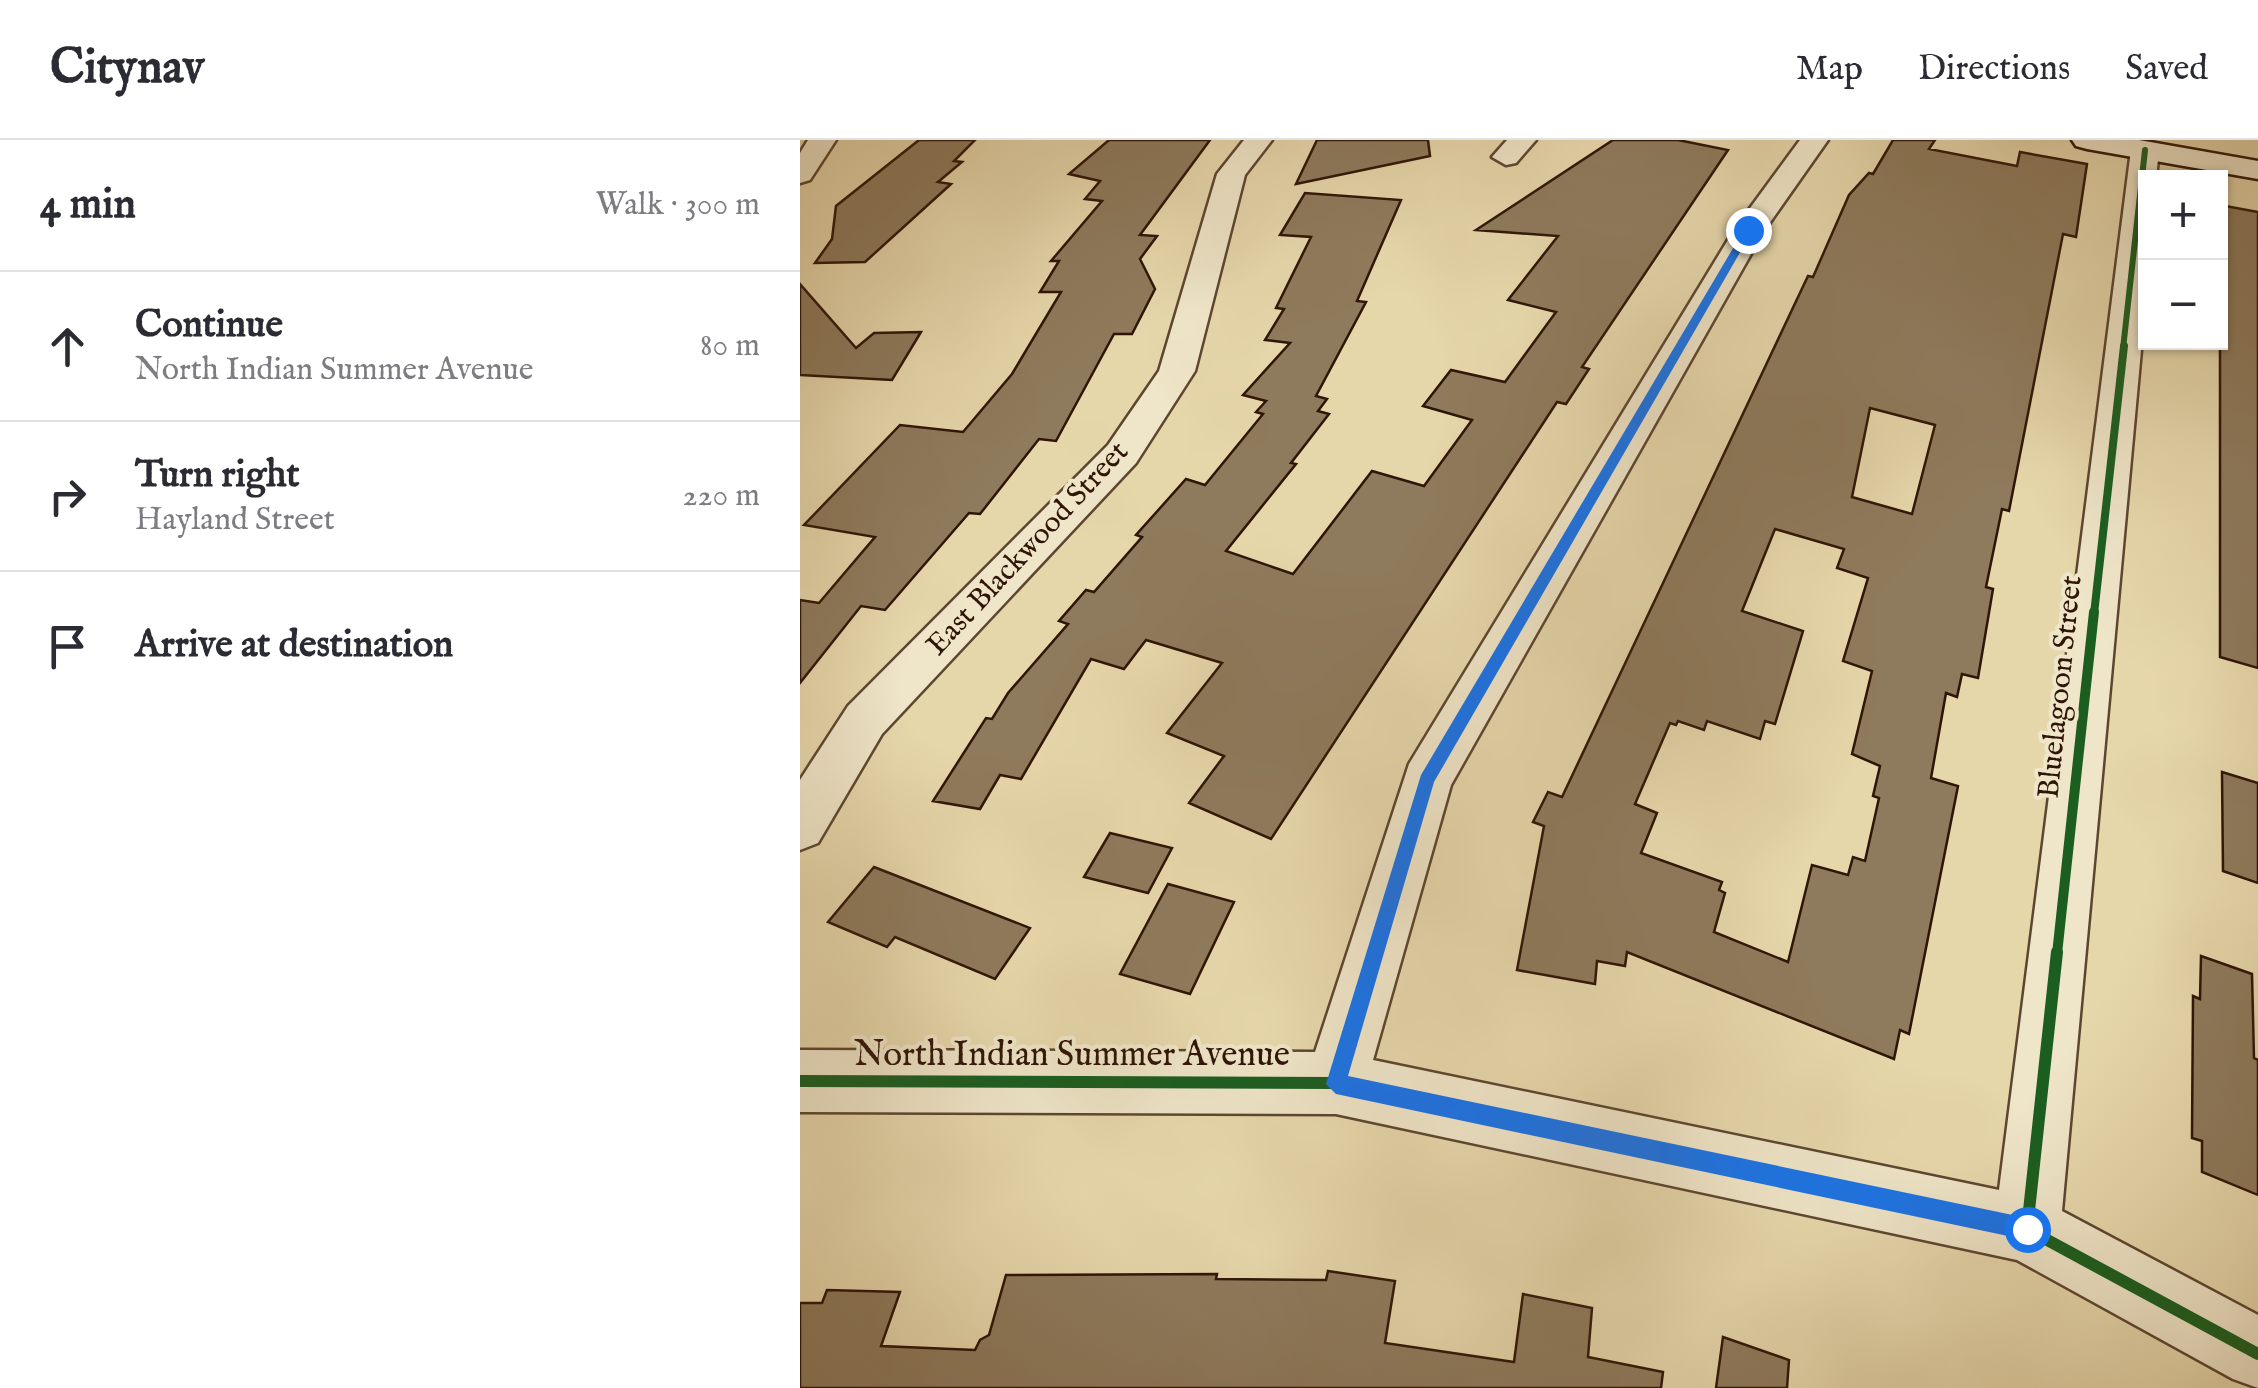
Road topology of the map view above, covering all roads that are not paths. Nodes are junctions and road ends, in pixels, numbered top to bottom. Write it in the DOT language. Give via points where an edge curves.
graph roads {
  1 [pos="822,140"];
  2 [pos="1258,140"];
  3 [pos="1814,140"];
  4 [pos="2087,140"];
  5 [pos="2145,150"];
  6 [pos="2258,170"];
  7 [pos="800,174"];
  8 [pos="800,826"];
  9 [pos="800,1081"];
  10 [pos="1336,1084"];
  11 [pos="2027,1229"];
  12 [pos="2258,1354"];
  1 -- 7 [label="street"];
  2 -- 8 [label="street, East Blackwood Street" via="1230,174 1177,371 1122,454 865,720"];
  3 -- 10 [label="street" via="1748,230 1427,780"];
  4 -- 5 [label="street"];
  5 -- 6 [label="street"];
  5 -- 11 [label="street, Bluelagoon Street"];
  9 -- 10 [label="street, North Indian Summer Avenue"];
  10 -- 11 [label="street, North Indian Summer Avenue"];
  11 -- 12 [label="street, North Indian Summer Avenue"];
}
